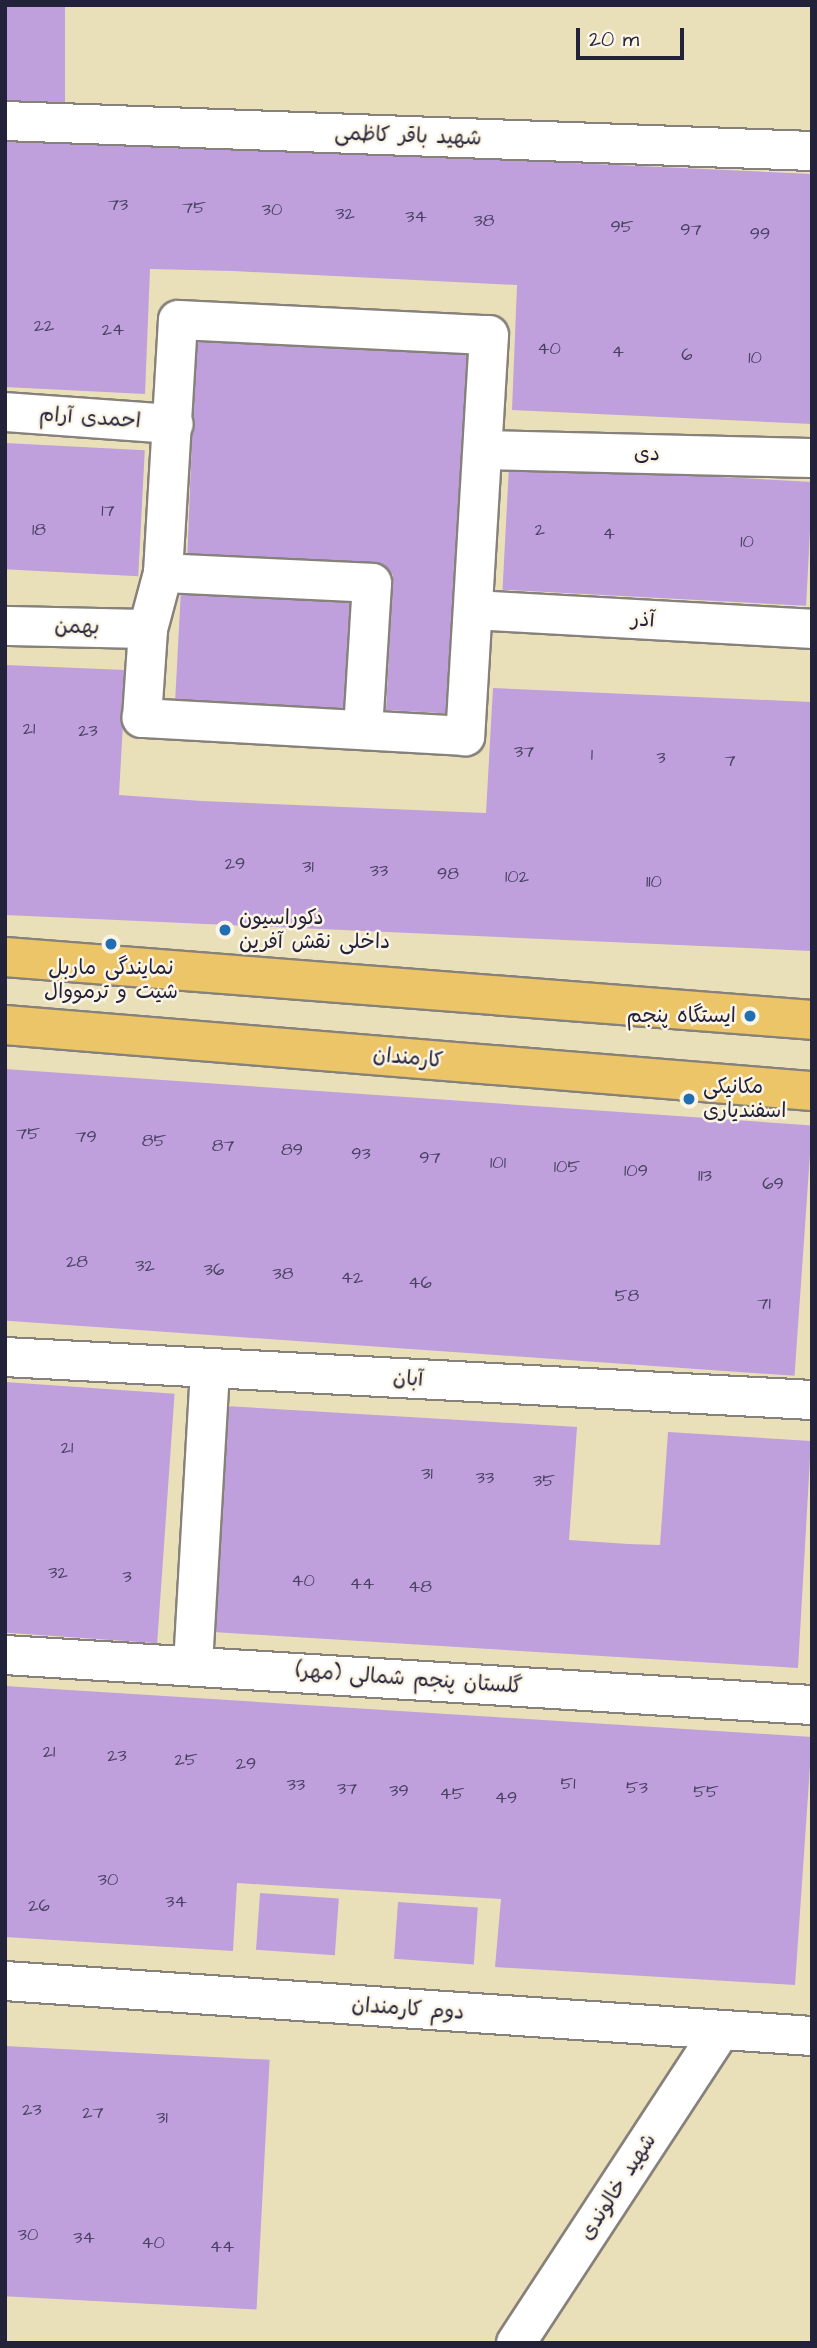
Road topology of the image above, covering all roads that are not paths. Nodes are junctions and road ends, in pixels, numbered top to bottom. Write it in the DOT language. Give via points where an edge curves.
graph roads {
  1 [pos="5,121"];
  2 [pos="812,151"];
  3 [pos="5,412"];
  4 [pos="174,424"];
  5 [pos="483,450"];
  6 [pos="812,458"];
  7 [pos="163,573"];
  8 [pos="474,610"];
  9 [pos="5,626"];
  10 [pos="148,629"];
  11 [pos="812,629"];
  12 [pos="363,730"];
  13 [pos="5,957"];
  14 [pos="812,1020"];
  15 [pos="5,1025"];
  16 [pos="812,1091"];
  17 [pos="5,1357"];
  18 [pos="210,1368"];
  19 [pos="812,1400"];
  20 [pos="5,1654"];
  21 [pos="193,1665"];
  22 [pos="812,1704"];
  23 [pos="5,1981"];
  24 [pos="720,2031"];
  25 [pos="812,2036"];
  26 [pos="516,2343"];
  1 -- 2 [label="street, شهید باقر کاظمی"];
  3 -- 4 [label="street, احمدی آرام"];
  4 -- 5 [label="street" via="178,320 489,335"];
  4 -- 7 [label="street"];
  5 -- 6 [label="street, دی"];
  5 -- 8 [label="street"];
  7 -- 10 [label="street"];
  7 -- 12 [label="street" via="372,583"];
  8 -- 11 [label="street, آذر"];
  8 -- 12 [label="street" via="465,736"];
  9 -- 10 [label="street, بهمن"];
  10 -- 12 [label="street" via="142,719"];
  13 -- 14 [label="main road"];
  15 -- 16 [label="main road, کارمندان"];
  17 -- 18 [label="street, آبان"];
  18 -- 19 [label="street, آبان"];
  18 -- 21 [label="street"];
  20 -- 21 [label="street, گلستان پنجم شمالی (مهر)"];
  21 -- 22 [label="street, گلستان پنجم شمالی (مهر)"];
  23 -- 24 [label="street, دوم کارمندان"];
  24 -- 25 [label="street, دوم کارمندان"];
  24 -- 26 [label="street, شهید خالوندی"];
}
